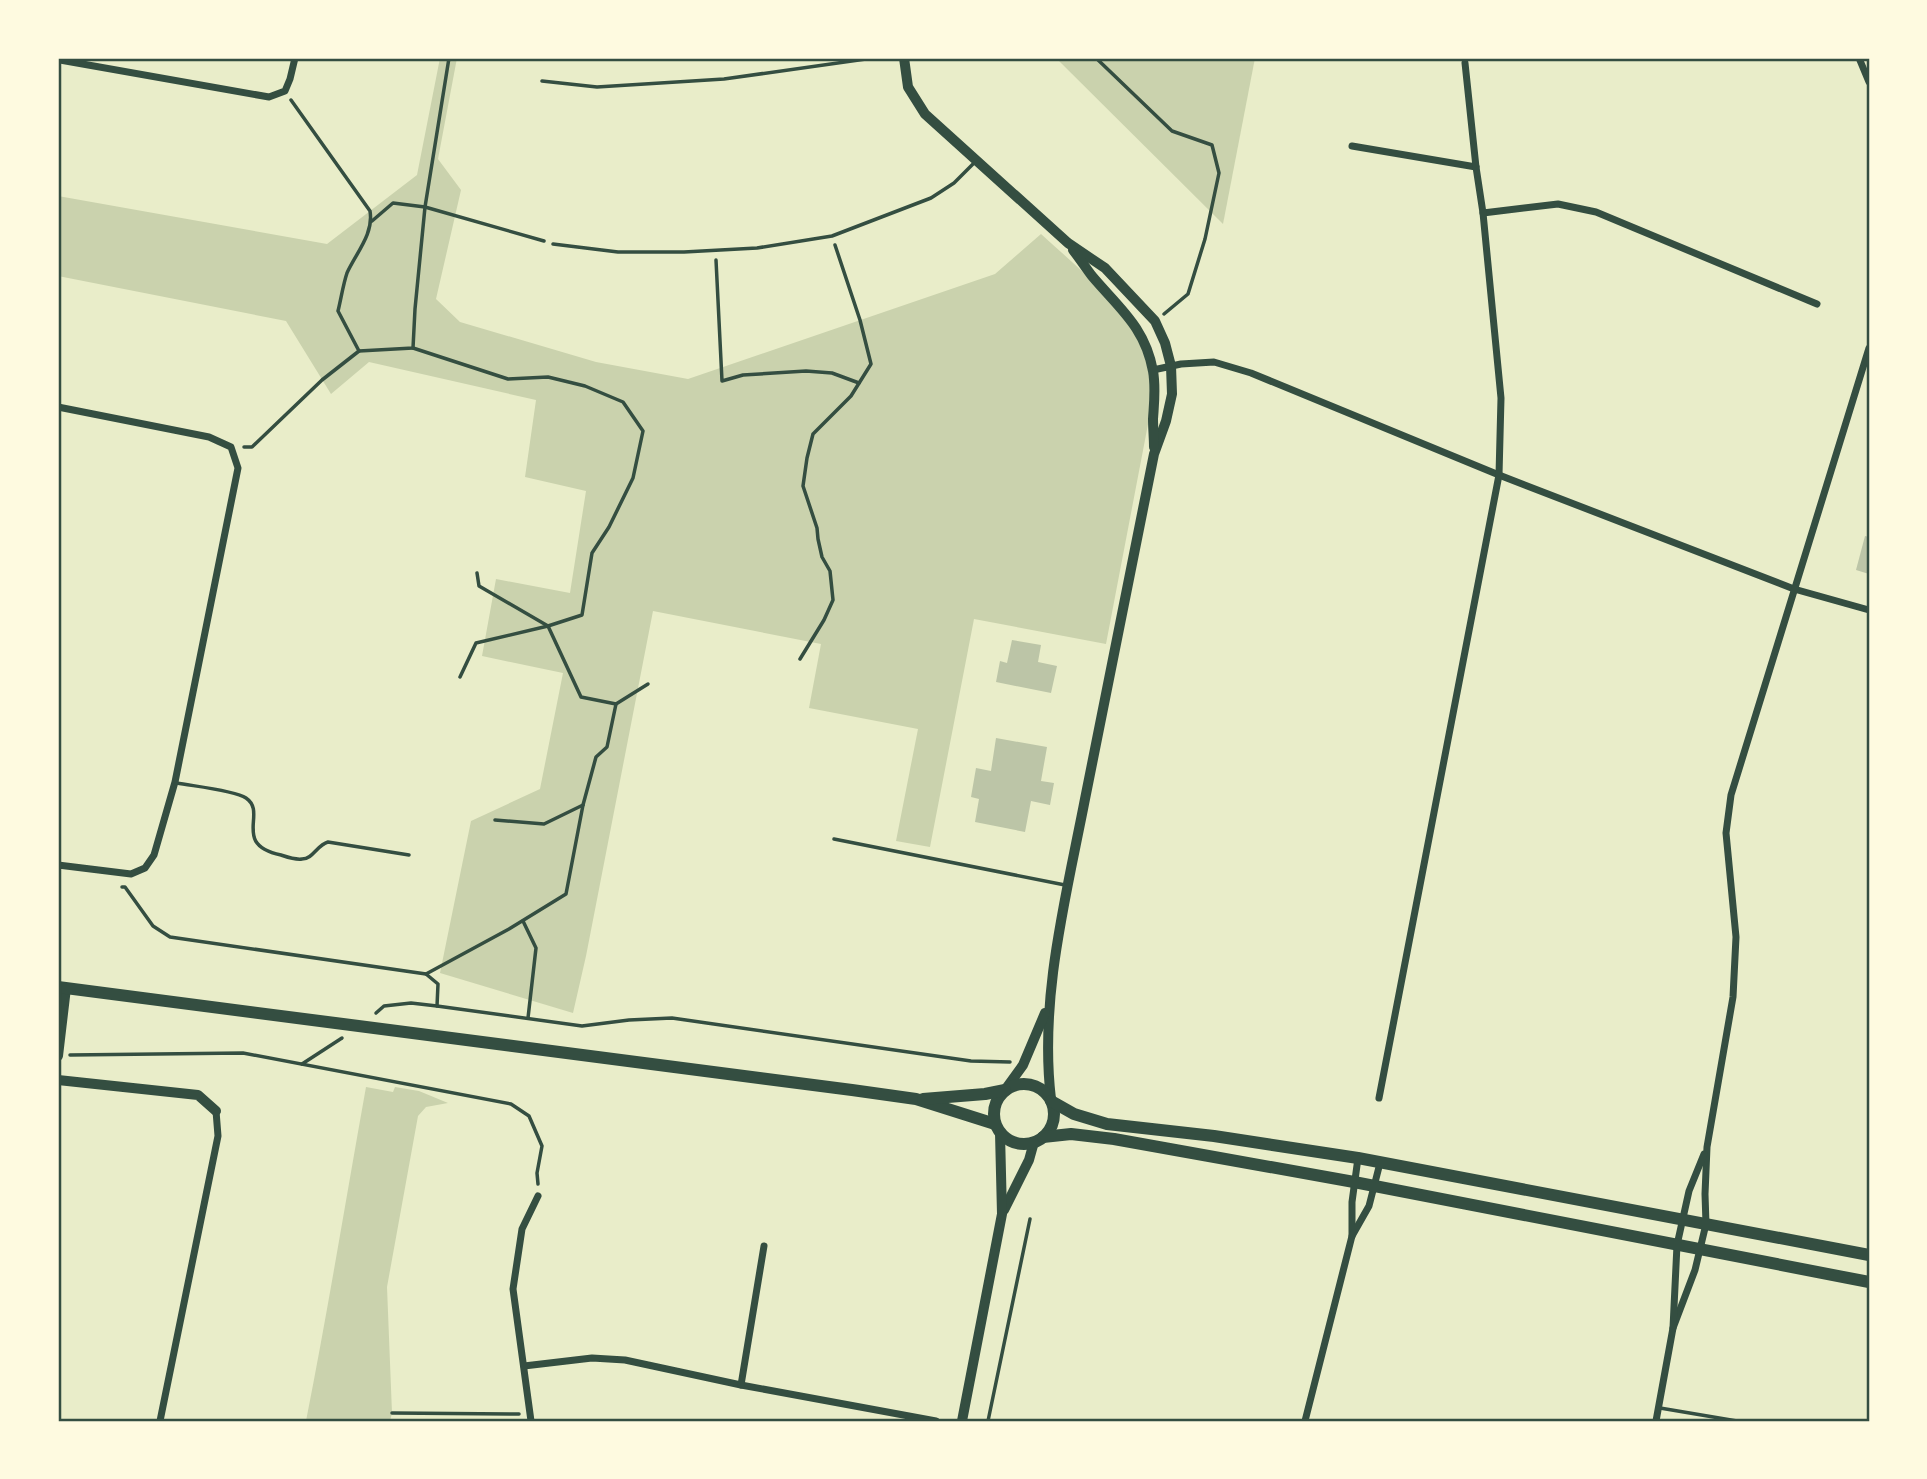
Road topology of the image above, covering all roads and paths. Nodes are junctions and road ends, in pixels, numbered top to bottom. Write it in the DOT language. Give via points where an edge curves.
graph roads {
  1 [pos="59,58"];
  2 [pos="295,58"];
  3 [pos="449,58"];
  4 [pos="873,58"];
  5 [pos="904,58"];
  6 [pos="1096,58"];
  7 [pos="1859,58"];
  8 [pos="1465,63"];
  9 [pos="542,81"];
  10 [pos="1869,82"];
  11 [pos="285,92"];
  12 [pos="1352,146"];
  13 [pos="977,161"];
  14 [pos="1476,167"];
  15 [pos="425,207"];
  16 [pos="1483,213"];
  17 [pos="372,221"];
  18 [pos="832,236"];
  19 [pos="1068,243"];
  20 [pos="553,244"];
  21 [pos="716,250"];
  22 [pos="1817,304"];
  23 [pos="1155,321"];
  24 [pos="413,348"];
  25 [pos="1869,348"];
  26 [pos="359,351"];
  27 [pos="1171,366"];
  28 [pos="1153,370"];
  29 [pos="859,383"];
  30 [pos="58,407"];
  31 [pos="231,447"];
  32 [pos="1154,454"];
  33 [pos="1499,475"];
  34 [pos="477,573"];
  35 [pos="1794,589"];
  36 [pos="1869,610"];
  37 [pos="548,626"];
  38 [pos="800,659"];
  39 [pos="460,677"];
  40 [pos="648,684"];
  41 [pos="616,704"];
  42 [pos="175,782"];
  43 [pos="583,805"];
  44 [pos="495,820"];
  45 [pos="834,839"];
  46 [pos="409,855"];
  47 [pos="58,865"];
  48 [pos="112,886"];
  49 [pos="1068,886"];
  50 [pos="523,921"];
  51 [pos="426,975"];
  52 [pos="62,988"];
  53 [pos="1048,1002"];
  54 [pos="437,1006"];
  55 [pos="373,1016"];
  56 [pos="528,1018"];
  57 [pos="348,1034"];
  58 [pos="58,1055"];
  59 [pos="1011,1062"];
  60 [pos="302,1064"];
  61 [pos="58,1080"];
  62 [pos="1005,1090"];
  63 [pos="1379,1098"];
  64 [pos="916,1099"];
  65 [pos="1051,1100"];
  66 [pos="216,1111"];
  67 [pos="998,1128"];
  68 [pos="1039,1139"];
  69 [pos="1707,1147"];
  70 [pos="1358,1158"];
  71 [pos="1380,1163"];
  72 [pos="1354,1182"];
  73 [pos="1374,1186"];
  74 [pos="538,1196"];
  75 [pos="1002,1214"];
  76 [pos="1030,1219"];
  77 [pos="1682,1219"];
  78 [pos="1706,1224"];
  79 [pos="1352,1236"];
  80 [pos="1677,1245"];
  81 [pos="764,1247"];
  82 [pos="1702,1250"];
  83 [pos="1869,1255"];
  84 [pos="1869,1282"];
  85 [pos="1673,1328"];
  86 [pos="524,1366"];
  87 [pos="741,1385"];
  88 [pos="1658,1408"];
  89 [pos="391,1413"];
  90 [pos="531,1418"];
  91 [pos="160,1421"];
  92 [pos="936,1421"];
  93 [pos="962,1421"];
  94 [pos="988,1421"];
  95 [pos="1305,1421"];
  96 [pos="1656,1421"];
  97 [pos="1737,1421"];
  1 -- 11 [label="street" via="270,97"];
  2 -- 11 [label="street"];
  3 -- 15 [label="path"];
  4 -- 9 [label="lane" via="724,79 597,88"];
  5 -- 13 [label="street" via="908,87 925,114"];
  6 -- 23 [label="path" via="1172,131 1212,145 1219,173 1188,294"];
  7 -- 10 [label="street"];
  8 -- 14 [label="street"];
  11 -- 17 [label="path" via="370,211"];
  12 -- 14 [label="street"];
  13 -- 18 [label="lane" via="931,198"];
  13 -- 19 [label="street"];
  14 -- 16 [label="street"];
  15 -- 17 [label="path" via="393,203"];
  15 -- 20 [label="path"];
  15 -- 24 [label="path"];
  16 -- 22 [label="street" via="1558,204 1596,212"];
  16 -- 33 [label="street" via="1501,398"];
  17 -- 26 [label="path" via="347,274 338,311"];
  18 -- 21 [label="lane"];
  18 -- 29 [label="path" via="871,364"];
  19 -- 23 [label="street" via="1105,268"];
  19 -- 28 [label="street" via="1138,328"];
  20 -- 21 [label="lane" via="618,252"];
  21 -- 29 [label="path" via="722,380 806,371 832,373"];
  23 -- 27 [label="street"];
  24 -- 26 [label="path"];
  24 -- 37 [label="path" via="508,379 548,377 585,386 623,402 643,430 633,478 592,553 582,615"];
  25 -- 35 [label="street"];
  26 -- 31 [label="path" via="252,447"];
  27 -- 28 [label="street"];
  27 -- 32 [label="street" via="1172,394"];
  27 -- 33 [label="street" via="1213,362 1251,373"];
  28 -- 32 [label="street"];
  29 -- 38 [label="path" via="813,434 807,458 803,486 830,571 833,600"];
  30 -- 31 [label="street" via="209,437"];
  31 -- 42 [label="street" via="238,468"];
  32 -- 49 [label="street"];
  33 -- 35 [label="street"];
  33 -- 63 [label="street"];
  34 -- 37 [label="path" via="479,586"];
  35 -- 36 [label="street"];
  35 -- 69 [label="street" via="1731,795 1726,832 1736,937 1733,997"];
  37 -- 39 [label="path" via="475,643"];
  37 -- 41 [label="path" via="581,697"];
  40 -- 41 [label="path"];
  41 -- 43 [label="path" via="607,747 596,757"];
  42 -- 46 [label="lane" via="249,800 257,845 272,853 308,858 328,842"];
  42 -- 47 [label="street" via="159,845 145,868 122,875"];
  43 -- 44 [label="path" via="544,824"];
  43 -- 50 [label="path" via="566,894"];
  45 -- 49 [label="lane"];
  48 -- 51 [label="path" via="125,887 153,926 170,937"];
  49 -- 53 [label="street"];
  50 -- 51 [label="path"];
  50 -- 56 [label="path" via="536,948"];
  51 -- 54 [label="path" via="438,984"];
  52 -- 58 [label="street"];
  52 -- 64 [label="main road"];
  53 -- 62 [label="street" via="1023,1065"];
  53 -- 65 [label="street"];
  54 -- 55 [label="path" via="384,1006"];
  54 -- 56 [label="path"];
  56 -- 59 [label="path" via="582,1026 672,1017 971,1062"];
  57 -- 60 [label="path"];
  58 -- 60 [label="path" via="243,1053"];
  60 -- 74 [label="path" via="511,1104 530,1116 542,1146"];
  61 -- 66 [label="street" via="198,1095"];
  62 -- 64 [label="main road"];
  62 -- 65 [label="main road" via="1015,1085 1035,1086"];
  62 -- 67 [label="main road" via="994,1112"];
  64 -- 67 [label="main road"];
  65 -- 68 [label="main road" via="1054,1120"];
  65 -- 70 [label="main road" via="1074,1114 1107,1124"];
  66 -- 91 [label="street" via="218,1136"];
  67 -- 68 [label="main road" via="1022,1144"];
  67 -- 75 [label="street"];
  68 -- 72 [label="main road" via="1070,1134 1114,1139"];
  68 -- 75 [label="street"];
  69 -- 77 [label="street"];
  69 -- 78 [label="street"];
  70 -- 71 [label="main road"];
  70 -- 72 [label="street"];
  71 -- 73 [label="street"];
  71 -- 77 [label="main road"];
  72 -- 73 [label="main road"];
  72 -- 79 [label="street"];
  73 -- 79 [label="street"];
  73 -- 80 [label="main road"];
  74 -- 86 [label="street" via="522,1229 513,1289"];
  75 -- 93 [label="street"];
  76 -- 94 [label="path"];
  77 -- 78 [label="main road"];
  77 -- 80 [label="street"];
  78 -- 82 [label="street"];
  78 -- 83 [label="main road"];
  79 -- 95 [label="street"];
  80 -- 82 [label="main road"];
  80 -- 85 [label="street"];
  81 -- 87 [label="street"];
  82 -- 84 [label="main road"];
  82 -- 85 [label="street"];
  85 -- 88 [label="street"];
  86 -- 87 [label="street" via="592,1358 625,1360"];
  86 -- 90 [label="street"];
  87 -- 92 [label="street"];
  88 -- 96 [label="street"];
  88 -- 97 [label="lane"];
  89 -- 90 [label="path"];
}
